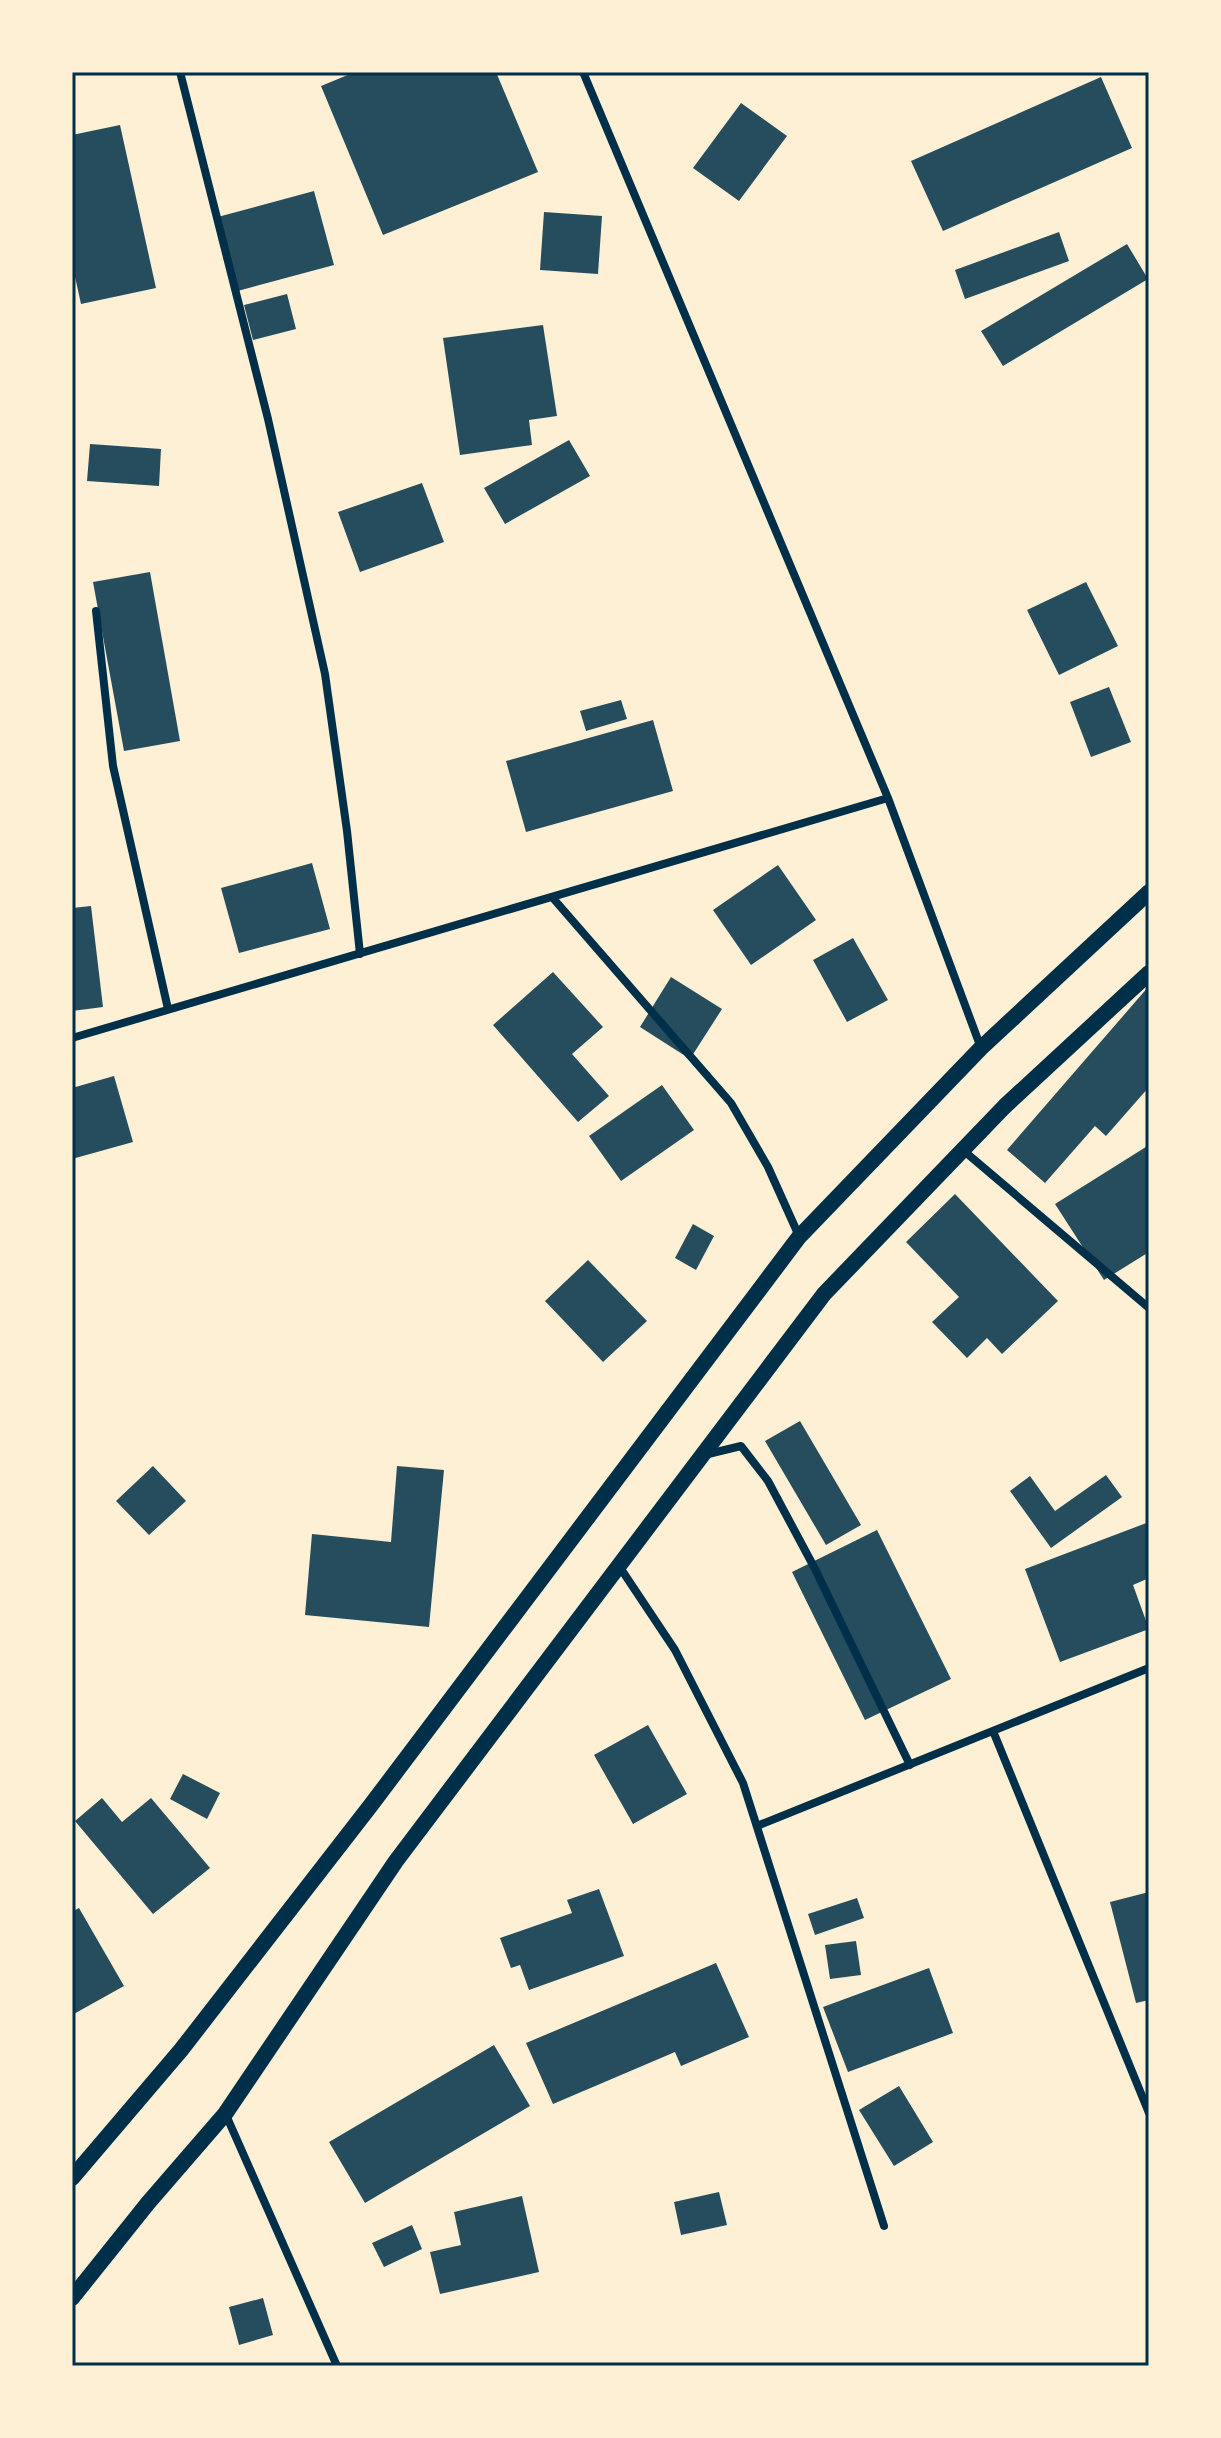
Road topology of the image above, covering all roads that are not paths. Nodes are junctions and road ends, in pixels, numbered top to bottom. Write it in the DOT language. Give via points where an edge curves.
graph roads {
  1 [pos="180,72"];
  2 [pos="583,72"];
  3 [pos="96,611"];
  4 [pos="888,798"];
  5 [pos="1149,892"];
  6 [pos="552,897"];
  7 [pos="360,954"];
  8 [pos="1149,973"];
  9 [pos="168,1009"];
  10 [pos="72,1038"];
  11 [pos="981,1048"];
  12 [pos="964,1151"];
  13 [pos="799,1237"];
  14 [pos="1149,1308"];
  15 [pos="704,1455"];
  16 [pos="619,1566"];
  17 [pos="1149,1668"];
  18 [pos="993,1731"];
  19 [pos="910,1765"];
  20 [pos="757,1826"];
  21 [pos="1149,2113"];
  22 [pos="225,2114"];
  23 [pos="72,2178"];
  24 [pos="884,2226"];
  25 [pos="72,2298"];
  26 [pos="337,2366"];
  1 -- 7 [label="street" via="268,419 325,674"];
  2 -- 4 [label="street"];
  3 -- 9 [label="street" via="113,766"];
  4 -- 6 [label="street"];
  4 -- 11 [label="street"];
  5 -- 11 [label="main road"];
  6 -- 7 [label="street"];
  6 -- 13 [label="street" via="731,1103 768,1167"];
  7 -- 9 [label="street"];
  8 -- 12 [label="main road" via="1005,1106"];
  9 -- 10 [label="street"];
  11 -- 13 [label="main road"];
  12 -- 14 [label="street"];
  12 -- 15 [label="main road" via="824,1294"];
  13 -- 23 [label="main road" via="342,1842 181,2050"];
  15 -- 16 [label="main road"];
  15 -- 19 [label="street" via="741,1446 768,1481"];
  16 -- 20 [label="street" via="675,1650 743,1783"];
  16 -- 22 [label="main road" via="396,1861"];
  17 -- 18 [label="street"];
  18 -- 19 [label="street"];
  18 -- 21 [label="street"];
  19 -- 20 [label="street"];
  20 -- 24 [label="street"];
  22 -- 25 [label="main road"];
  22 -- 26 [label="street"];
}
